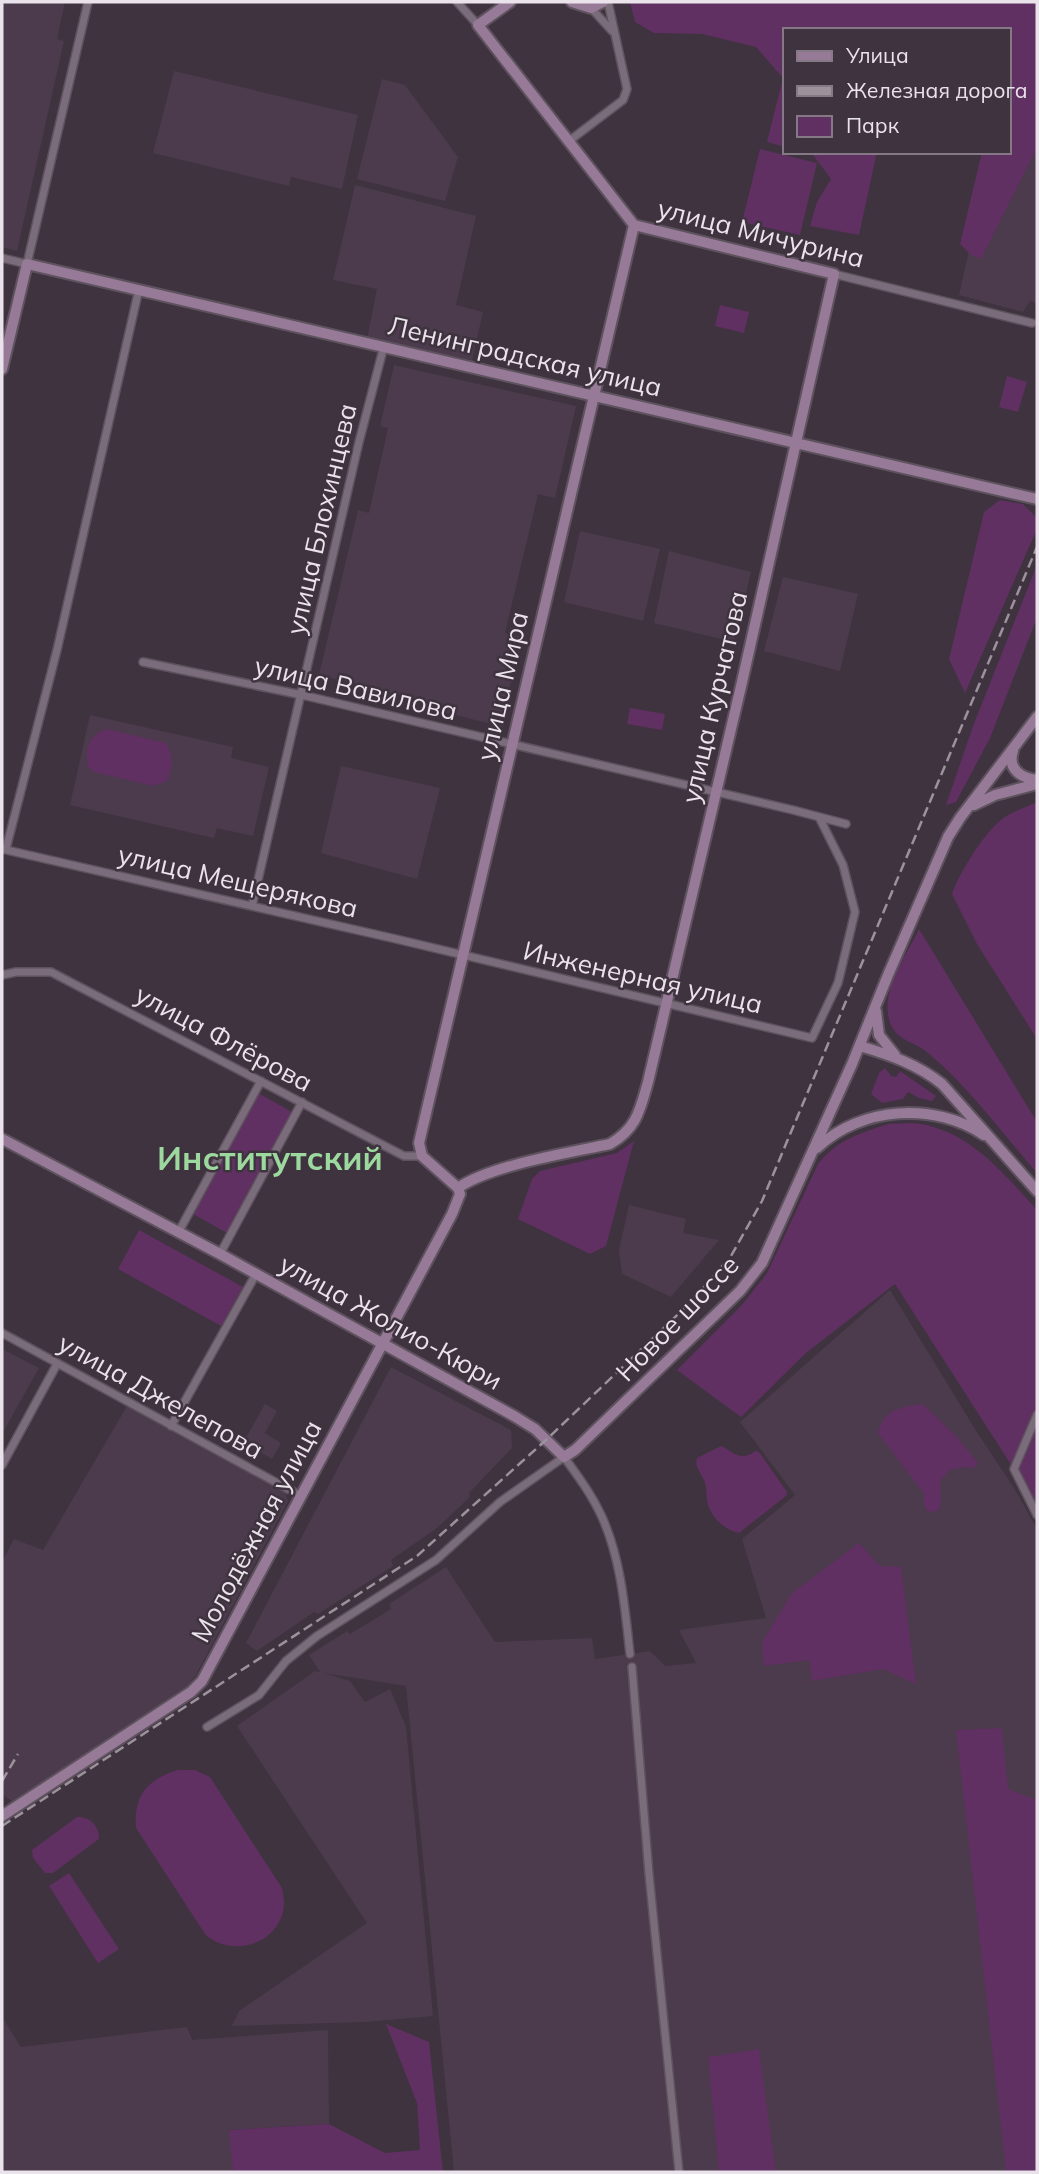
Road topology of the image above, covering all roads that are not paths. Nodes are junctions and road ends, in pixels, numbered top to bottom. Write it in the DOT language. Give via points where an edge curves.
graph roads {
  1 [pos="88,2"];
  2 [pos="457,2"];
  3 [pos="510,2"];
  4 [pos="576,2"];
  5 [pos="603,2"];
  6 [pos="608,2"];
  7 [pos="591,8"];
  8 [pos="478,25"];
  9 [pos="613,31"];
  10 [pos="569,141"];
  11 [pos="634,225"];
  12 [pos="2,258"];
  13 [pos="27,264"];
  14 [pos="834,274"];
  15 [pos="139,289"];
  16 [pos="1032,323"];
  17 [pos="384,346"];
  18 [pos="2,369"];
  19 [pos="594,397"];
  20 [pos="795,443"];
  21 [pos="1037,499"];
  22 [pos="143,662"];
  23 [pos="302,695"];
  24 [pos="1037,717"];
  25 [pos="512,746"];
  26 [pos="1014,748"];
  27 [pos="1037,782"];
  28 [pos="715,792"];
  29 [pos="966,811"];
  30 [pos="819,817"];
  31 [pos="846,824"];
  32 [pos="4,849"];
  33 [pos="251,906"];
  34 [pos="464,956"];
  35 [pos="2,975"];
  36 [pos="666,1003"];
  37 [pos="876,1004"];
  38 [pos="860,1046"];
  39 [pos="897,1057"];
  40 [pos="261,1081"];
  41 [pos="957,1099"];
  42 [pos="302,1102"];
  43 [pos="830,1115"];
  44 [pos="945,1117"];
  45 [pos="852,1125"];
  46 [pos="2,1139"];
  47 [pos="999,1147"];
  48 [pos="813,1152"];
  49 [pos="422,1156"];
  50 [pos="458,1188"];
  51 [pos="1037,1191"];
  52 [pos="178,1233"];
  53 [pos="219,1254"];
  54 [pos="256,1274"];
  55 [pos="2,1333"];
  56 [pos="382,1344"];
  57 [pos="57,1364"];
  58 [pos="1037,1415"];
  59 [pos="171,1426"];
  60 [pos="564,1457"];
  61 [pos="2,1465"];
  62 [pos="301,1496"];
  63 [pos="1037,1515"];
  64 [pos="630,1654"];
  65 [pos="632,1667"];
  66 [pos="207,1727"];
  67 [pos="2,1816"];
  68 [pos="679,2172"];
  1 -- 13 [label="street"];
  2 -- 8 [label="street, улица Мичурина"];
  3 -- 8 [label="main road"];
  4 -- 7 [label="main road"];
  5 -- 7 [label="main road"];
  6 -- 9 [label="street"];
  7 -- 9 [label="street"];
  8 -- 10 [label="main road, улица Мичурина"];
  9 -- 10 [label="street" via="625,80 623,100"];
  10 -- 11 [label="main road, улица Мичурина"];
  11 -- 14 [label="main road, улица Мичурина"];
  11 -- 19 [label="main road, улица Мира"];
  12 -- 13 [label="street, Ленинградская улица"];
  13 -- 15 [label="main road, Ленинградская улица"];
  13 -- 18 [label="main road"];
  14 -- 16 [label="street, улица Мичурина"];
  14 -- 20 [label="main road, улица Курчатова"];
  15 -- 17 [label="main road, Ленинградская улица"];
  15 -- 32 [label="street" via="57,650"];
  17 -- 19 [label="main road, Ленинградская улица"];
  17 -- 23 [label="street, улица Блохинцева"];
  19 -- 20 [label="main road, Ленинградская улица"];
  19 -- 25 [label="main road, улица Мира"];
  20 -- 21 [label="main road, Ленинградская улица"];
  20 -- 28 [label="main road, улица Курчатова"];
  22 -- 23 [label="street, улица Вавилова"];
  23 -- 25 [label="street, улица Вавилова"];
  23 -- 33 [label="street, улица Блохинцева"];
  24 -- 26 [label="main road"];
  25 -- 28 [label="street, улица Вавилова"];
  25 -- 34 [label="main road, улица Мира"];
  26 -- 27 [label="main road" via="1011,756 1016,771"];
  26 -- 29 [label="main road"];
  27 -- 29 [label="main road" via="995,795"];
  28 -- 30 [label="street, улица Вавилова"];
  28 -- 36 [label="main road, улица Курчатова"];
  29 -- 37 [label="main road" via="948,837"];
  30 -- 31 [label="street, улица Вавилова"];
  30 -- 36 [label="street, Инженерная улица" via="843,864 855,912 838,983 812,1038"];
  32 -- 33 [label="street, улица Мещерякова"];
  33 -- 34 [label="street, улица Мещерякова"];
  34 -- 36 [label="street, Инженерная улица"];
  34 -- 49 [label="main road, улица Мира" via="421,1131"];
  35 -- 40 [label="street, улица Флёрова" via="51,972"];
  36 -- 50 [label="main road, улица Курчатова" via="638,1115 623,1136 610,1144 471,1179"];
  37 -- 38 [label="main road"];
  37 -- 39 [label="main road, Новое шоссе" via="879,1035"];
  38 -- 39 [label="main road, Новое шоссе"];
  38 -- 43 [label="main road, Новое шоссе"];
  39 -- 41 [label="main road, Новое шоссе" via="925,1072"];
  40 -- 42 [label="street, улица Флёрова"];
  40 -- 52 [label="street"];
  41 -- 44 [label="main road" via="958,1108"];
  41 -- 47 [label="main road, Новое шоссе"];
  42 -- 49 [label="street, улица Флёрова" via="404,1156"];
  42 -- 53 [label="street"];
  43 -- 45 [label="main road" via="841,1125"];
  43 -- 48 [label="main road, Новое шоссе"];
  44 -- 45 [label="main road, Новое шоссе" via="902,1113"];
  44 -- 47 [label="main road, Новое шоссе"];
  45 -- 48 [label="main road, Новое шоссе"];
  46 -- 52 [label="main road, улица Жолио-Кюри"];
  47 -- 51 [label="main road, Новое шоссе"];
  48 -- 60 [label="main road, Новое шоссе" via="769,1250 740,1292"];
  49 -- 50 [label="main road"];
  50 -- 56 [label="main road, Молодёжная улица" via="452,1214"];
  52 -- 53 [label="main road, улица Жолио-Кюри"];
  53 -- 54 [label="main road, улица Жолио-Кюри"];
  54 -- 56 [label="main road, улица Жолио-Кюри"];
  54 -- 59 [label="street"];
  55 -- 57 [label="street, улица Джелепова"];
  56 -- 60 [label="main road, улица Жолио-Кюри" via="535,1429"];
  56 -- 62 [label="main road, Молодёжная улица"];
  57 -- 59 [label="street, улица Джелепова"];
  57 -- 61 [label="street"];
  58 -- 63 [label="street" via="1014,1469"];
  59 -- 62 [label="street, улица Джелепова"];
  60 -- 64 [label="street, улица Жолио-Кюри" via="594,1501 608,1533"];
  60 -- 66 [label="street" via="500,1502 436,1560 317,1636 286,1661 259,1695"];
  62 -- 67 [label="main road, Молодёжная улица" via="202,1681"];
  65 -- 68 [label="street"];
}
